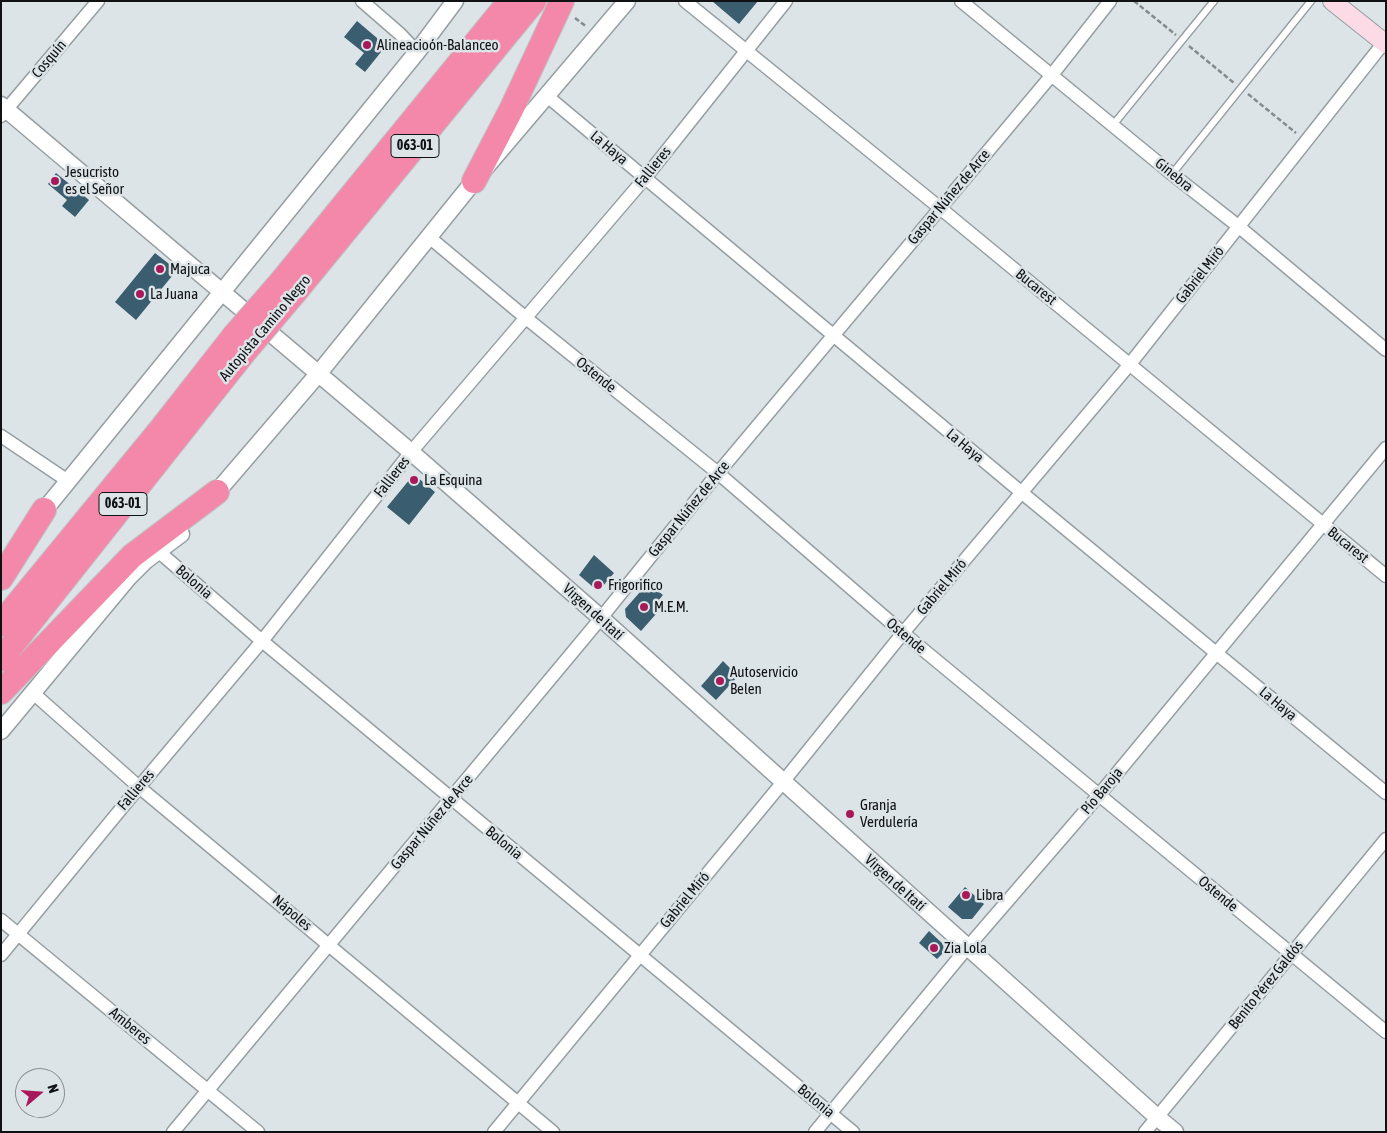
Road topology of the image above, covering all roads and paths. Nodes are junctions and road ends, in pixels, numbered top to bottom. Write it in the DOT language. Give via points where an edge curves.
graph roads {
  1 [pos="98,1"];
  2 [pos="362,1"];
  3 [pos="456,1"];
  4 [pos="510,1"];
  5 [pos="534,1"];
  6 [pos="627,1"];
  7 [pos="685,1"];
  8 [pos="786,1"];
  9 [pos="960,1"];
  10 [pos="1110,1"];
  11 [pos="1134,1"];
  12 [pos="1214,1"];
  13 [pos="1311,1"];
  14 [pos="1332,1"];
  15 [pos="569,7"];
  16 [pos="598,35"];
  17 [pos="1182,40"];
  18 [pos="1385,42"];
  19 [pos="746,50"];
  20 [pos="417,52"];
  21 [pos="1051,76"];
  22 [pos="1241,88"];
  23 [pos="547,96"];
  24 [pos="3,110"];
  25 [pos="1113,126"];
  26 [pos="1293,131"];
  27 [pos="1172,174"];
  28 [pos="645,178"];
  29 [pos="474,181"];
  30 [pos="940,208"];
  31 [pos="1238,226"];
  32 [pos="430,237"];
  33 [pos="288,286"];
  34 [pos="222,292"];
  35 [pos="526,318"];
  36 [pos="832,335"];
  37 [pos="240,343"];
  38 [pos="1386,350"];
  39 [pos="1130,364"];
  40 [pos="319,373"];
  41 [pos="1,436"];
  42 [pos="1386,448"];
  43 [pos="412,452"];
  44 [pos="718,473"];
  45 [pos="68,481"];
  46 [pos="217,492"];
  47 [pos="1021,492"];
  48 [pos="44,510"];
  49 [pos="1323,524"];
  50 [pos="158,551"];
  51 [pos="1,562"];
  52 [pos="1386,576"];
  53 [pos="1,578"];
  54 [pos="601,618"];
  55 [pos="1,624"];
  56 [pos="903,633"];
  57 [pos="262,641"];
  58 [pos="1217,653"];
  59 [pos="1,659"];
  60 [pos="1,692"];
  61 [pos="32,692"];
  62 [pos="1,731"];
  63 [pos="783,782"];
  64 [pos="139,787"];
  65 [pos="1386,793"];
  66 [pos="1099,795"];
  67 [pos="451,799"];
  68 [pos="1386,839"];
  69 [pos="1,920"];
  70 [pos="18,934"];
  71 [pos="330,945"];
  72 [pos="967,948"];
  73 [pos="1291,954"];
  74 [pos="1,955"];
  75 [pos="639,955"];
  76 [pos="1386,1032"];
  77 [pos="208,1090"];
  78 [pos="519,1103"];
  79 [pos="831,1114"];
  80 [pos="1157,1118"];
  81 [pos="173,1132"];
  82 [pos="258,1132"];
  83 [pos="494,1132"];
  84 [pos="553,1132"];
  85 [pos="816,1132"];
  86 [pos="852,1132"];
  87 [pos="1145,1132"];
  88 [pos="1175,1132"];
  1 -- 24 [label="street, Cosquín"];
  2 -- 20 [label="street"];
  3 -- 20 [label="street"];
  4 -- 33 [label="highway, Autopista Camino Negro / 063-01"];
  5 -- 33 [label="highway, Autopista Camino Negro / 063-01"];
  6 -- 16 [label="street"];
  7 -- 19 [label="street, Bucarest"];
  8 -- 19 [label="street, Fallieres"];
  9 -- 21 [label="street, Ginebra"];
  10 -- 21 [label="street, Gaspar Núñez de Arce"];
  11 -- 17 [label="path"];
  12 -- 17 [label="lane"];
  13 -- 22 [label="lane"];
  14 -- 18 [label="main road"];
  15 -- 16 [label="path" via="573,16"];
  15 -- 29 [label="highway"];
  16 -- 23 [label="street"];
  17 -- 22 [label="path"];
  17 -- 25 [label="lane"];
  18 -- 31 [label="street, Gabriel Miró"];
  19 -- 28 [label="street, Fallieres"];
  19 -- 30 [label="street, Bucarest"];
  20 -- 34 [label="street"];
  21 -- 25 [label="street, Ginebra"];
  21 -- 30 [label="street, Gaspar Núñez de Arce"];
  22 -- 26 [label="path"];
  22 -- 27 [label="lane"];
  23 -- 28 [label="street, La Haya"];
  23 -- 29 [label="street"];
  24 -- 34 [label="street, Virgen de Itatí"];
  25 -- 27 [label="street, Ginebra"];
  27 -- 31 [label="street, Ginebra"];
  28 -- 35 [label="street, Fallieres"];
  28 -- 36 [label="street, La Haya"];
  29 -- 32 [label="street"];
  30 -- 36 [label="street, Gaspar Núñez de Arce"];
  30 -- 39 [label="street, Bucarest"];
  31 -- 38 [label="street, Ginebra"];
  31 -- 39 [label="street, Gabriel Miró"];
  32 -- 35 [label="street, Ostende"];
  32 -- 40 [label="street"];
  33 -- 37 [label="highway, Autopista Camino Negro / 063-01, bridge"];
  34 -- 40 [label="street, Virgen de Itatí"];
  34 -- 45 [label="street"];
  35 -- 43 [label="street, Fallieres"];
  35 -- 44 [label="street, Ostende"];
  36 -- 44 [label="street, Gaspar Núñez de Arce"];
  36 -- 47 [label="street, La Haya"];
  37 -- 55 [label="highway, Autopista Camino Negro / 063-01" via="161,429"];
  37 -- 59 [label="highway, Autopista Camino Negro / 063-01"];
  39 -- 47 [label="street, Gabriel Miró"];
  39 -- 49 [label="street, Bucarest"];
  40 -- 43 [label="street, Virgen de Itatí"];
  40 -- 46 [label="street"];
  41 -- 45 [label="street"];
  42 -- 49 [label="street, Pío Baroja"];
  43 -- 54 [label="street, Virgen de Itatí"];
  43 -- 57 [label="street, Fallieres"];
  44 -- 54 [label="street, Gaspar Núñez de Arce"];
  44 -- 56 [label="street, Ostende"];
  45 -- 48 [label="street"];
  46 -- 50 [label="street" via="185,531"];
  46 -- 60 [label="highway" via="132,556"];
  47 -- 56 [label="street, Gabriel Miró"];
  47 -- 58 [label="street, La Haya"];
  48 -- 51 [label="street"];
  48 -- 53 [label="highway"];
  49 -- 52 [label="street, Bucarest"];
  49 -- 58 [label="street, Pío Baroja"];
  50 -- 57 [label="street, Bolonia"];
  50 -- 61 [label="street" via="129,577"];
  54 -- 63 [label="street, Virgen de Itatí"];
  54 -- 67 [label="street, Gaspar Núñez de Arce"];
  56 -- 63 [label="street, Gabriel Miró"];
  56 -- 66 [label="street, Ostende"];
  57 -- 64 [label="street, Fallieres"];
  57 -- 67 [label="street, Bolonia"];
  58 -- 65 [label="street, La Haya"];
  58 -- 66 [label="street, Pío Baroja"];
  61 -- 62 [label="street"];
  61 -- 64 [label="street, Nápoles"];
  63 -- 72 [label="street, Virgen de Itatí"];
  63 -- 75 [label="street, Gabriel Miró"];
  64 -- 70 [label="street, Fallieres"];
  64 -- 71 [label="street, Nápoles"];
  66 -- 72 [label="street, Pío Baroja"];
  66 -- 73 [label="street, Ostende"];
  67 -- 71 [label="street, Gaspar Núñez de Arce"];
  67 -- 75 [label="street, Bolonia"];
  68 -- 73 [label="street, Benito Pérez Galdós"];
  69 -- 70 [label="street, Amberes"];
  70 -- 74 [label="street, Fallieres"];
  70 -- 77 [label="street, Amberes"];
  71 -- 77 [label="street, Gaspar Núñez de Arce"];
  71 -- 78 [label="street, Nápoles"];
  72 -- 79 [label="street, Pío Baroja"];
  72 -- 80 [label="street, Virgen de Itatí"];
  73 -- 76 [label="street, Ostende"];
  73 -- 80 [label="street, Benito Pérez Galdós"];
  75 -- 78 [label="street, Gabriel Miró"];
  75 -- 79 [label="street, Bolonia"];
  77 -- 81 [label="street, Gaspar Núñez de Arce"];
  77 -- 82 [label="street, Amberes"];
  78 -- 83 [label="street, Gabriel Miró"];
  78 -- 84 [label="street, Nápoles"];
  79 -- 85 [label="street, Pío Baroja"];
  79 -- 86 [label="street, Bolonia"];
  80 -- 87 [label="street, Benito Pérez Galdós"];
  80 -- 88 [label="street, Virgen de Itatí"];
}
